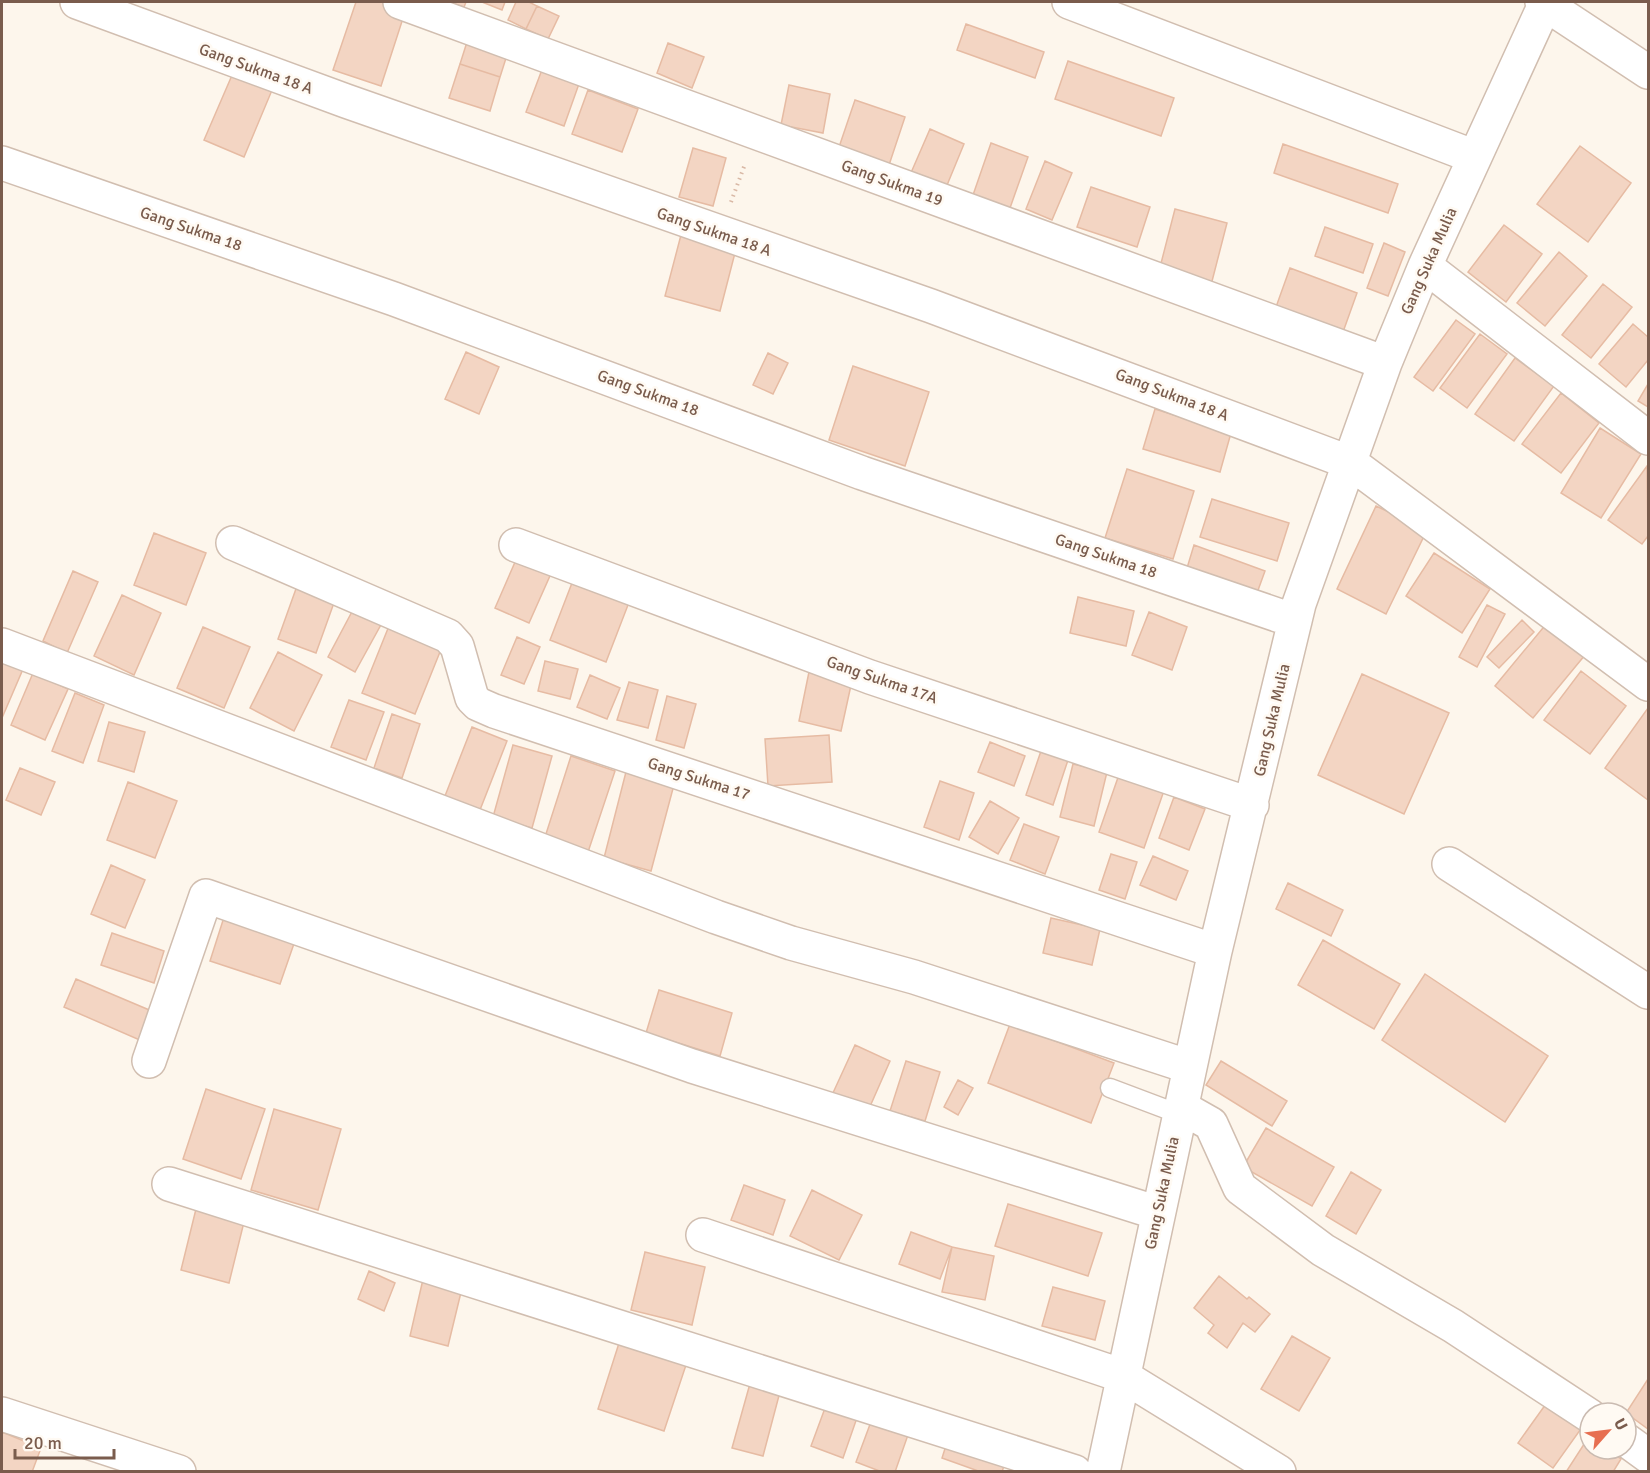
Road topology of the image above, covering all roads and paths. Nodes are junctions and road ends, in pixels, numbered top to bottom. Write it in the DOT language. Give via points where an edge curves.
graph roads {
  1 [pos="76,2"];
  2 [pos="400,2"];
  3 [pos="1069,2"];
  4 [pos="1544,2"];
  5 [pos="1648,72"];
  6 [pos="762,135"];
  7 [pos="1475,157"];
  8 [pos="2,163"];
  9 [pos="720,233"];
  10 [pos="1425,266"];
  11 [pos="1385,363"];
  12 [pos="1648,438"];
  13 [pos="1351,463"];
  14 [pos="233,543"];
  15 [pos="516,545"];
  16 [pos="1295,621"];
  17 [pos="2,645"];
  18 [pos="1648,684"];
  19 [pos="1252,805"];
  20 [pos="1449,864"];
  21 [pos="1215,951"];
  22 [pos="1648,992"];
  23 [pos="149,1061"];
  24 [pos="1190,1067"];
  25 [pos="1110,1088"];
  26 [pos="1180,1110"];
  27 [pos="169,1184"];
  28 [pos="1158,1213"];
  29 [pos="703,1235"];
  30 [pos="1123,1376"];
  31 [pos="1578,1408"];
  32 [pos="2,1414"];
  33 [pos="179,1472"];
  34 [pos="1075,1472"];
  35 [pos="1102,1472"];
  36 [pos="1280,1472"];
  1 -- 9 [label="street, Gang Sukma 18 A"];
  2 -- 6 [label="street, Gang Sukma 19"];
  3 -- 7 [label="street"];
  4 -- 5 [label="street"];
  4 -- 7 [label="street, Gang Suka Mulia"];
  6 -- 9 [label="path" via="746,161"];
  6 -- 11 [label="street, Gang Sukma 19"];
  7 -- 10 [label="street, Gang Suka Mulia"];
  8 -- 16 [label="street, Gang Sukma 18" via="394,299 862,473"];
  9 -- 13 [label="street, Gang Sukma 18 A" via="932,306"];
  10 -- 11 [label="street, Gang Suka Mulia"];
  10 -- 12 [label="street"];
  11 -- 13 [label="street, Gang Suka Mulia"];
  13 -- 16 [label="street, Gang Suka Mulia"];
  13 -- 18 [label="street, Gang Sukma 18 A"];
  14 -- 21 [label="street, Gang Sukma 17" via="448,636 457,646 472,698 494,711"];
  15 -- 19 [label="street, Gang Sukma 17A" via="870,676"];
  16 -- 19 [label="street, Gang Suka Mulia"];
  17 -- 24 [label="street" via="791,943 925,981"];
  19 -- 21 [label="street, Gang Suka Mulia"];
  20 -- 22 [label="street"];
  21 -- 24 [label="street, Gang Suka Mulia"];
  23 -- 28 [label="street" via="206,896 692,1066"];
  24 -- 26 [label="street, Gang Suka Mulia"];
  25 -- 26 [label="lane"];
  26 -- 28 [label="street, Gang Suka Mulia"];
  26 -- 31 [label="street" via="1211,1124 1240,1188 1323,1250 1453,1326"];
  27 -- 34 [label="street"];
  28 -- 30 [label="street, Gang Suka Mulia"];
  29 -- 30 [label="street"];
  30 -- 35 [label="street, Gang Suka Mulia"];
  30 -- 36 [label="street"];
  32 -- 33 [label="street"];
}
